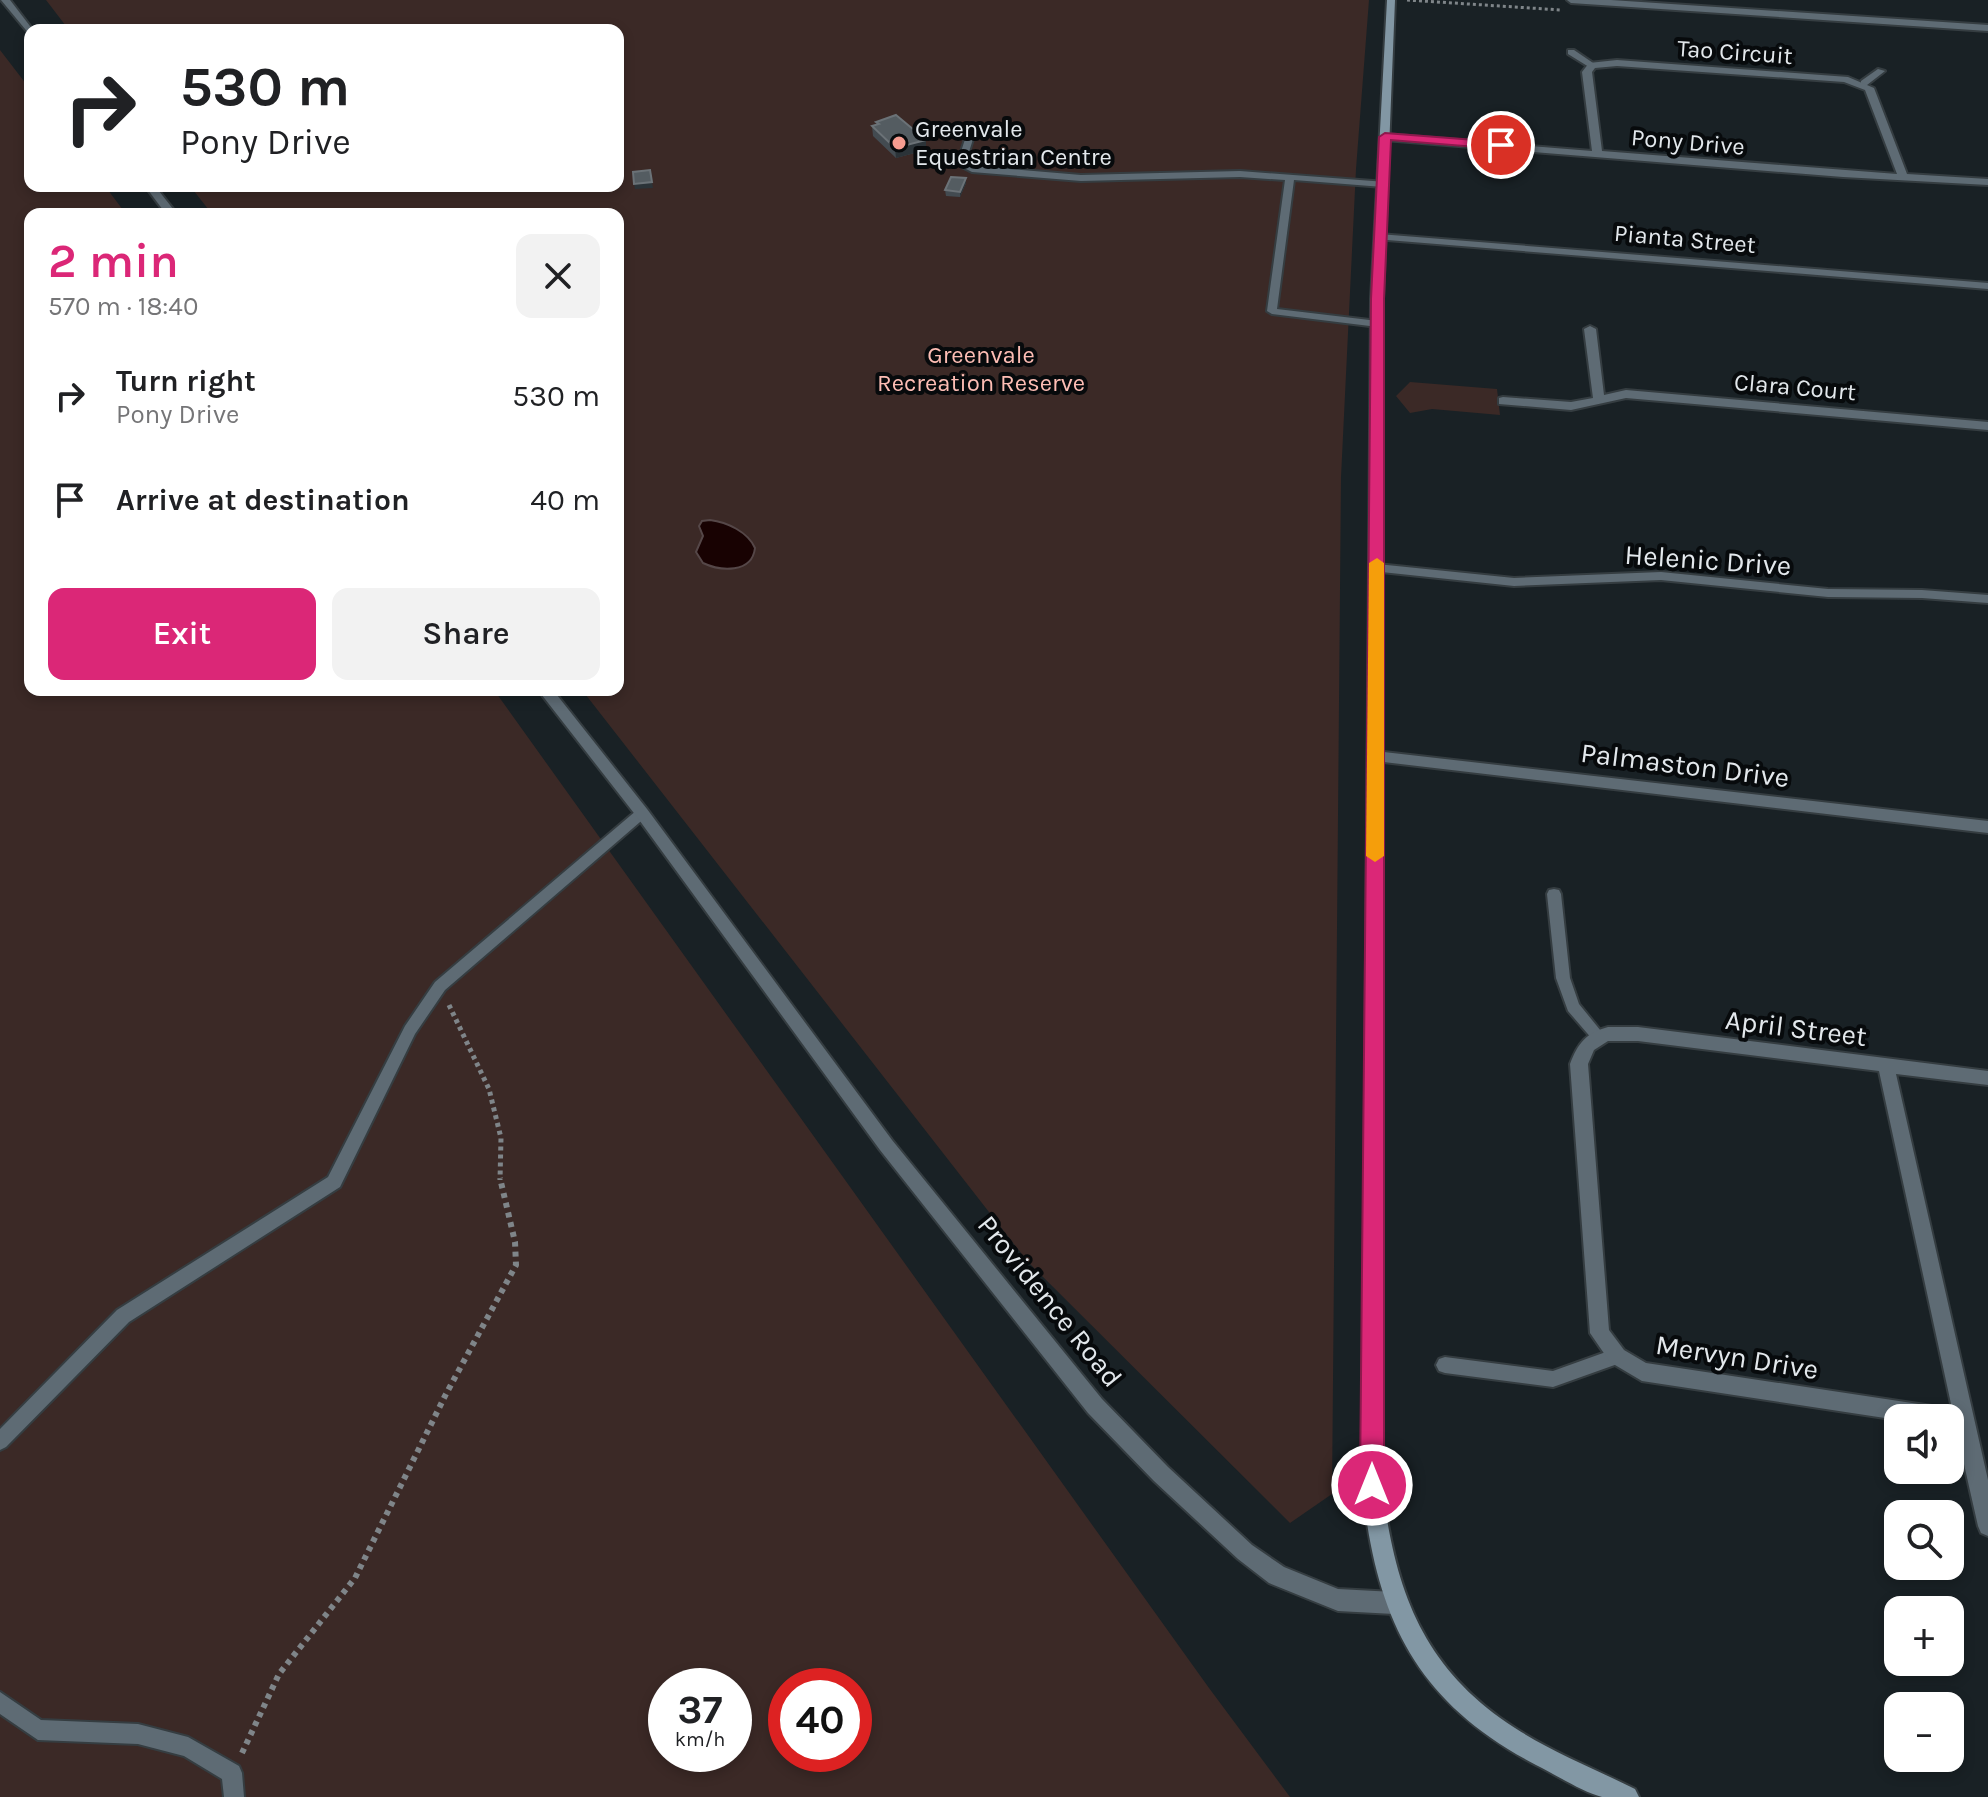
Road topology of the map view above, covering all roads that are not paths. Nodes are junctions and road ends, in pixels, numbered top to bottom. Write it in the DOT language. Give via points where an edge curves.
graph roads {
  1 [pos="5,0"];
  2 [pos="1391,0"];
  3 [pos="1571,0"];
  4 [pos="1675,4"];
  5 [pos="24,24"];
  6 [pos="1988,27"];
  7 [pos="1571,52"];
  8 [pos="1592,65"];
  9 [pos="1881,71"];
  10 [pos="1864,83"];
  11 [pos="971,133"];
  12 [pos="1385,137"];
  13 [pos="1597,153"];
  14 [pos="1290,177"];
  15 [pos="1903,177"];
  16 [pos="1988,182"];
  17 [pos="1383,184"];
  18 [pos="155,192"];
  19 [pos="167,208"];
  20 [pos="1379,237"];
  21 [pos="1988,286"];
  22 [pos="1378,324"];
  23 [pos="1590,329"];
  24 [pos="1599,400"];
  25 [pos="1503,401"];
  26 [pos="1988,426"];
  27 [pos="1377,568"];
  28 [pos="1988,599"];
  29 [pos="550,696"];
  30 [pos="1375,756"];
  31 [pos="642,813"];
  32 [pos="1988,827"];
  33 [pos="1554,894"];
  34 [pos="1598,1036"];
  35 [pos="1886,1066"];
  36 [pos="1988,1078"];
  37 [pos="1617,1356"];
  38 [pos="1445,1365"];
  39 [pos="1950,1404"];
  40 [pos="1884,1409"];
  41 [pos="0,1441"];
  42 [pos="1964,1453"];
  43 [pos="1988,1526"];
  44 [pos="1394,1603"];
  45 [pos="0,1702"];
  46 [pos="234,1797"];
  47 [pos="1627,1797"];
  1 -- 5 [label="street"];
  2 -- 12 [label="street"];
  3 -- 4 [label="street"];
  4 -- 6 [label="street"];
  7 -- 8 [label="lane"];
  8 -- 10 [label="street, Tao Circuit"];
  8 -- 13 [label="street" via="1587,72"];
  9 -- 10 [label="lane"];
  10 -- 15 [label="street"];
  11 -- 14 [label="lane" via="963,158 972,169 1081,178"];
  12 -- 13 [label="street, Pony Drive"];
  12 -- 17 [label="street"];
  13 -- 15 [label="street, Pony Drive"];
  14 -- 17 [label="lane"];
  14 -- 22 [label="lane" via="1272,311"];
  15 -- 16 [label="street, Pony Drive"];
  17 -- 20 [label="street"];
  18 -- 19 [label="street"];
  20 -- 21 [label="street, Pianta Street"];
  20 -- 22 [label="street"];
  22 -- 27 [label="street"];
  23 -- 24 [label="street"];
  24 -- 25 [label="street, Clara Court" via="1571,406"];
  24 -- 26 [label="street, Clara Court" via="1626,394"];
  27 -- 28 [label="street, Helenic Drive" via="1514,582 1661,576 1828,593"];
  27 -- 30 [label="street"];
  29 -- 31 [label="street, Providence Road"];
  30 -- 32 [label="street, Palmaston Drive"];
  30 -- 44 [label="street" via="1372,1485 1379,1551"];
  31 -- 41 [label="lane" via="440,986 410,1030 334,1182 123,1316"];
  31 -- 44 [label="street, Providence Road" via="886,1145 1095,1406 1224,1533 1277,1575 1338,1600"];
  33 -- 34 [label="lane" via="1563,978 1573,1007"];
  34 -- 35 [label="street, April Street" via="1638,1034"];
  34 -- 37 [label="street, Mervyn Drive" via="1585,1046 1579,1064 1600,1333"];
  35 -- 36 [label="street, April Street"];
  35 -- 39 [label="street"];
  37 -- 38 [label="lane" via="1553,1379"];
  37 -- 40 [label="street, Mervyn Drive" via="1642,1372"];
  42 -- 43 [label="street"];
  44 -- 47 [label="street" via="1430,1667 1476,1714 1508,1737"];
  45 -- 46 [label="lane" via="38,1730 138,1734 188,1747 232,1773"];
}
